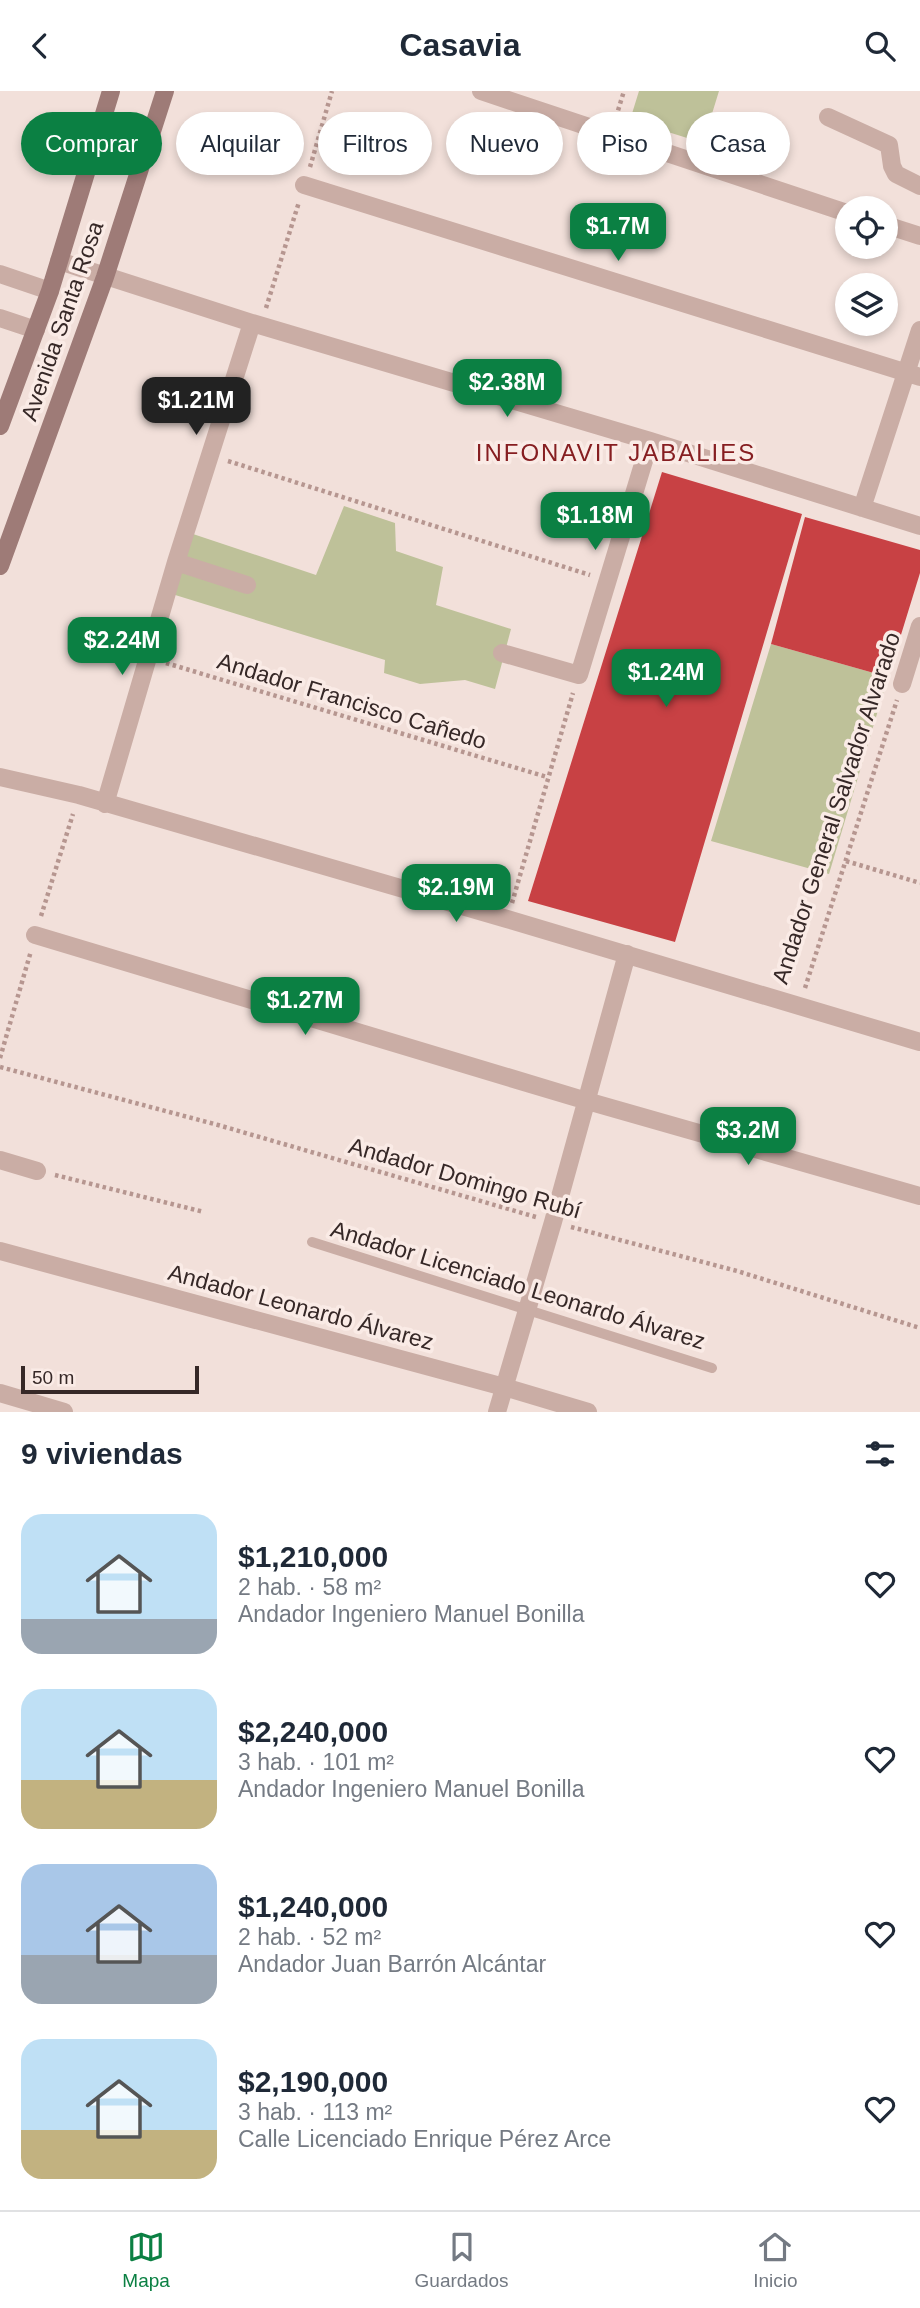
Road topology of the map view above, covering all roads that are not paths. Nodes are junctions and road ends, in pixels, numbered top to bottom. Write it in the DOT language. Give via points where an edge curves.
graph roads {
  1 [pos="111,91"];
  2 [pos="166,91"];
  3 [pos="481,91"];
  4 [pos="828,117"];
  5 [pos="304,185"];
  6 [pos="920,186"];
  7 [pos="835,209"];
  8 [pos="898,229"];
  9 [pos="920,236"];
  10 [pos="59,261"];
  11 [pos="0,274"];
  12 [pos="105,277"];
  13 [pos="50,291"];
  14 [pos="0,318"];
  15 [pos="252,323"];
  16 [pos="36,330"];
  17 [pos="920,330"];
  18 [pos="913,374"];
  19 [pos="0,426"];
  20 [pos="650,442"];
  21 [pos="862,508"];
  22 [pos="920,526"];
  23 [pos="176,562"];
  24 [pos="0,566"];
  25 [pos="247,586"];
  26 [pos="920,626"];
  27 [pos="502,653"];
  28 [pos="902,684"];
  29 [pos="0,777"];
  30 [pos="105,804"];
  31 [pos="35,935"];
  32 [pos="627,954"];
  33 [pos="920,1042"];
  34 [pos="587,1101"];
  35 [pos="0,1160"];
  36 [pos="37,1171"];
  37 [pos="920,1196"];
  38 [pos="312,1242"];
  39 [pos="0,1251"];
  40 [pos="527,1310"];
  41 [pos="712,1368"];
  42 [pos="504,1387"];
  43 [pos="0,1393"];
  44 [pos="64,1412"];
  45 [pos="497,1412"];
  46 [pos="588,1412"];
  1 -- 10 [label="main road, Avenida Santa Rosa"];
  2 -- 12 [label="main road, Avenida Santa Rosa"];
  3 -- 7 [label="street"];
  4 -- 6 [label="street" via="889,145 895,174"];
  5 -- 18 [label="street"];
  8 -- 9 [label="street"];
  10 -- 12 [label="street"];
  10 -- 13 [label="main road, Avenida Santa Rosa"];
  11 -- 13 [label="street"];
  12 -- 15 [label="street"];
  12 -- 24 [label="main road, Avenida Santa Rosa"];
  13 -- 16 [label="main road, Avenida Santa Rosa"];
  14 -- 16 [label="street"];
  15 -- 20 [label="street"];
  15 -- 23 [label="street"];
  16 -- 19 [label="main road, Avenida Santa Rosa"];
  17 -- 18 [label="street"];
  18 -- 21 [label="street"];
  20 -- 21 [label="street"];
  20 -- 27 [label="street" via="579,675"];
  21 -- 22 [label="street"];
  23 -- 25 [label="street"];
  23 -- 30 [label="street"];
  26 -- 28 [label="street, Andador General Salvador Alvarado"];
  29 -- 30 [label="street"];
  30 -- 32 [label="street"];
  31 -- 34 [label="street"];
  32 -- 33 [label="street"];
  32 -- 34 [label="street"];
  34 -- 37 [label="street"];
  34 -- 40 [label="street"];
  35 -- 36 [label="street"];
  38 -- 40 [label="lane, Andador Licenciado Leonardo Álvarez"];
  39 -- 42 [label="street, Andador Leonardo Álvarez"];
  40 -- 41 [label="lane, Andador Licenciado Leonardo Álvarez"];
  40 -- 42 [label="street"];
  42 -- 45 [label="street"];
  42 -- 46 [label="street, Andador Leonardo Álvarez"];
  43 -- 44 [label="street"];
}
